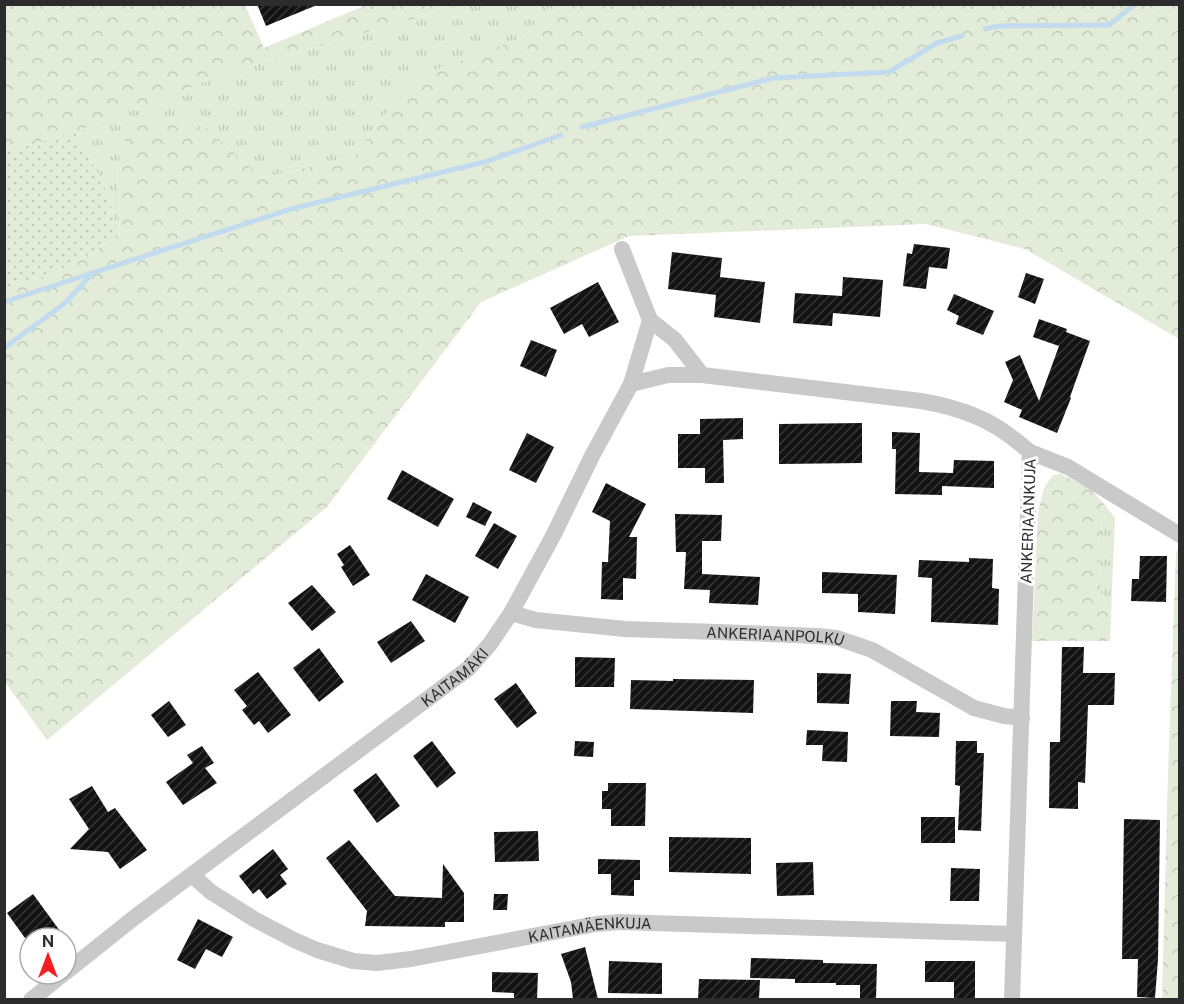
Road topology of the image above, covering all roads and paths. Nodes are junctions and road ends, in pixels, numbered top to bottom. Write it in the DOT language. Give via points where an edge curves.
graph roads {
  1 [pos="622,249"];
  2 [pos="650,320"];
  3 [pos="702,375"];
  4 [pos="631,384"];
  5 [pos="1030,452"];
  6 [pos="1179,535"];
  7 [pos="511,613"];
  8 [pos="1022,718"];
  9 [pos="192,875"];
  10 [pos="1014,934"];
  11 [pos="78,962"];
  12 [pos="48,986"];
  13 [pos="31,999"];
  14 [pos="1012,999"];
  1 -- 2 [label="street"];
  2 -- 3 [label="street" via="675,340"];
  2 -- 4 [label="street, KAITAMÄKI"];
  3 -- 4 [label="street, ANKERIAANKUJA" via="668,375"];
  3 -- 5 [label="street, ANKERIAANKUJA" via="942,405 976,416 1010,435"];
  4 -- 7 [label="street, KAITAMÄKI"];
  5 -- 6 [label="street" via="1068,467"];
  5 -- 8 [label="street, ANKERIAANKUJA"];
  7 -- 8 [label="street, ANKERIAANPOLKU" via="536,620 625,629 837,638 872,650 974,708"];
  7 -- 9 [label="street, KAITAMÄKI" via="469,668"];
  8 -- 10 [label="street, ANKERIAANKUJA"];
  9 -- 10 [label="street, KAITAMÄENKUJA" via="211,892 294,940 353,961 377,963 619,922"];
  9 -- 11 [label="street, KAITAMÄKI"];
  10 -- 14 [label="street, ANKERIAANKUJA"];
  12 -- 13 [label="street, KAITAMÄKI"];
}
